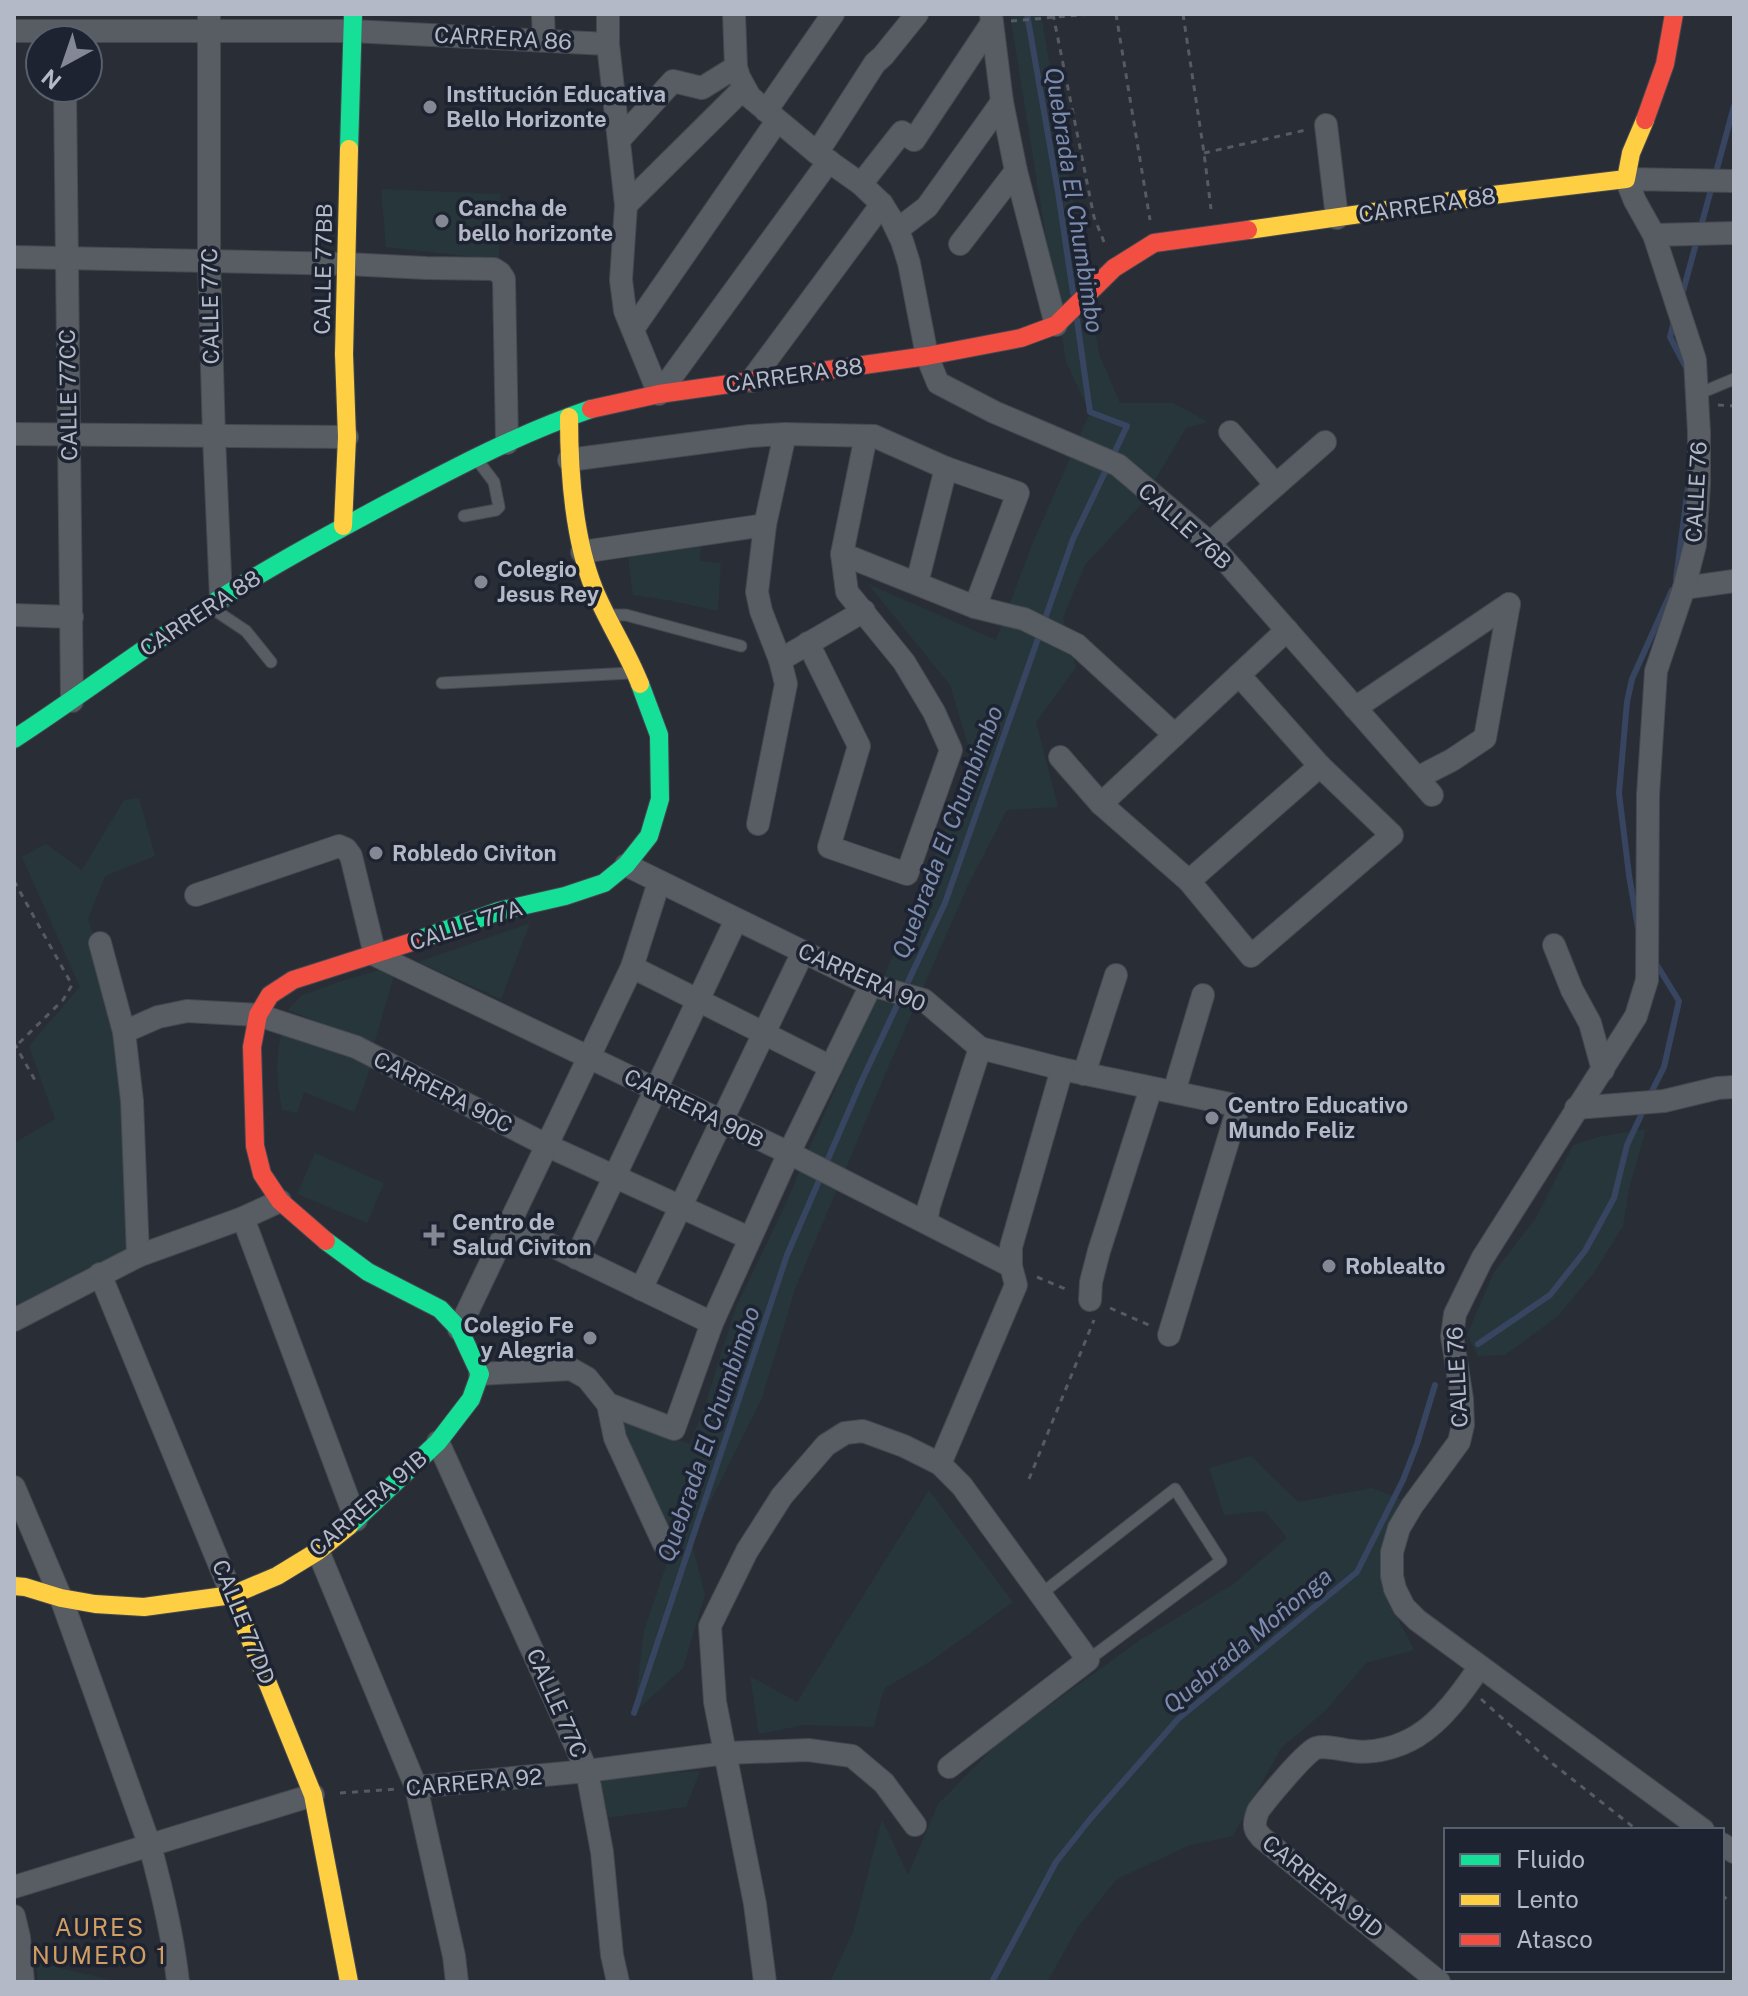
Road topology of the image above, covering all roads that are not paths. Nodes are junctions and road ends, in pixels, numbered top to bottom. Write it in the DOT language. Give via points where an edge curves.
graph roads {
  1 [pos="543,14"];
  2 [pos="608,14"];
  3 [pos="734,14"];
  4 [pos="833,14"];
  5 [pos="917,14"];
  6 [pos="1674,14"];
  7 [pos="991,18"];
  8 [pos="209,22"];
  9 [pos="352,23"];
  10 [pos="104,26"];
  11 [pos="544,40"];
  12 [pos="608,44"];
  13 [pos="740,77"];
  14 [pos="1002,102"];
  15 [pos="65,104"];
  16 [pos="771,116"];
  17 [pos="1326,125"];
  18 [pos="619,140"];
  19 [pos="823,157"];
  20 [pos="1016,171"];
  21 [pos="1626,179"];
  22 [pos="1734,181"];
  23 [pos="861,184"];
  24 [pos="882,204"];
  25 [pos="626,205"];
  26 [pos="1337,218"];
  27 [pos="897,230"];
  28 [pos="1734,233"];
  29 [pos="1654,235"];
  30 [pos="960,244"];
  31 [pos="14,257"];
  32 [pos="67,259"];
  33 [pos="209,261"];
  34 [pos="347,264"];
  35 [pos="1063,319"];
  36 [pos="633,329"];
  37 [pos="927,356"];
  38 [pos="1734,379"];
  39 [pos="751,381"];
  40 [pos="659,394"];
  41 [pos="1698,394"];
  42 [pos="569,417"];
  43 [pos="1230,432"];
  44 [pos="14,434"];
  45 [pos="785,434"];
  46 [pos="68,436"];
  47 [pos="866,436"];
  48 [pos="214,437"];
  49 [pos="347,437"];
  50 [pos="1325,442"];
  51 [pos="507,443"];
  52 [pos="475,457"];
  53 [pos="569,460"];
  54 [pos="946,468"];
  55 [pos="1276,485"];
  56 [pos="464,516"];
  57 [pos="765,525"];
  58 [pos="343,526"];
  59 [pos="1210,543"];
  60 [pos="582,552"];
  61 [pos="842,554"];
  62 [pos="1734,581"];
  63 [pos="917,583"];
  64 [pos="1684,588"];
  65 [pos="215,602"];
  66 [pos="975,607"];
  67 [pos="864,611"];
  68 [pos="14,615"];
  69 [pos="608,615"];
  70 [pos="72,617"];
  71 [pos="1287,630"];
  72 [pos="808,643"];
  73 [pos="741,646"];
  74 [pos="780,660"];
  75 [pos="271,662"];
  76 [pos="635,672"];
  77 [pos="1239,675"];
  78 [pos="442,683"];
  79 [pos="72,701"];
  80 [pos="1355,708"];
  81 [pos="1175,735"];
  82 [pos="14,739"];
  83 [pos="1060,757"];
  84 [pos="1320,766"];
  85 [pos="1417,778"];
  86 [pos="1432,795"];
  87 [pos="1101,804"];
  88 [pos="758,824"];
  89 [pos="626,865"];
  90 [pos="1189,881"];
  91 [pos="659,882"];
  92 [pos="196,895"];
  93 [pos="736,920"];
  94 [pos="100,943"];
  95 [pos="1554,945"];
  96 [pos="803,952"];
  97 [pos="375,955"];
  98 [pos="632,967"];
  99 [pos="1116,975"];
  100 [pos="871,985"];
  101 [pos="1203,995"];
  102 [pos="698,1000"];
  103 [pos="258,1015"];
  104 [pos="124,1032"];
  105 [pos="763,1033"];
  106 [pos="980,1048"];
  107 [pos="590,1058"];
  108 [pos="831,1067"];
  109 [pos="1603,1070"];
  110 [pos="1073,1071"];
  111 [pos="1734,1087"];
  112 [pos="1151,1088"];
  113 [pos="656,1090"];
  114 [pos="1174,1092"];
  115 [pos="1576,1108"];
  116 [pos="722,1121"];
  117 [pos="548,1146"];
  118 [pos="789,1153"];
  119 [pos="615,1176"];
  120 [pos="280,1201"];
  121 [pos="680,1207"];
  122 [pos="243,1218"];
  123 [pos="926,1222"];
  124 [pos="509,1225"];
  125 [pos="749,1238"];
  126 [pos="138,1256"];
  127 [pos="576,1258"];
  128 [pos="1011,1266"];
  129 [pos="100,1274"];
  130 [pos="641,1289"];
  131 [pos="1092,1309"];
  132 [pos="14,1320"];
  133 [pos="712,1323"];
  134 [pos="459,1329"];
  135 [pos="1169,1335"];
  136 [pos="480,1374"];
  137 [pos="608,1404"];
  138 [pos="438,1442"];
  139 [pos="940,1464"];
  140 [pos="14,1487"];
  141 [pos="356,1520"];
  142 [pos="664,1544"];
  143 [pos="318,1551"];
  144 [pos="14,1586"];
  145 [pos="1041,1594"];
  146 [pos="232,1595"];
  147 [pos="61,1598"];
  148 [pos="1088,1660"];
  149 [pos="1473,1677"];
  150 [pos="726,1753"];
  151 [pos="949,1767"];
  152 [pos="587,1771"];
  153 [pos="416,1787"];
  154 [pos="313,1795"];
  155 [pos="915,1825"];
  156 [pos="1700,1828"];
  157 [pos="150,1846"];
  158 [pos="14,1887"];
  159 [pos="14,1916"];
  160 [pos="23,1982"];
  161 [pos="178,1982"];
  162 [pos="349,1982"];
  163 [pos="457,1982"];
  164 [pos="618,1982"];
  165 [pos="765,1982"];
  166 [pos="1439,1982"];
  1 -- 11 [label="street"];
  2 -- 12 [label="street"];
  3 -- 13 [label="street"];
  4 -- 16 [label="street"];
  5 -- 19 [label="street" via="875,63"];
  6 -- 21 [label="street" via="1671,42 1627,162"];
  7 -- 14 [label="street"];
  7 -- 23 [label="street" via="914,140 902,132"];
  8 -- 9 [label="street, CARRERA 86"];
  8 -- 10 [label="street, CARRERA 86"];
  8 -- 33 [label="street, CALLE 77C"];
  9 -- 11 [label="street, CARRERA 86"];
  9 -- 34 [label="street, CALLE 77BB"];
  11 -- 12 [label="street, CARRERA 86"];
  12 -- 18 [label="street"];
  13 -- 16 [label="street" via="750,97"];
  13 -- 18 [label="street" via="702,88 673,81"];
  13 -- 25 [label="street"];
  14 -- 20 [label="street"];
  14 -- 27 [label="street" via="927,207"];
  15 -- 32 [label="street, CALLE 77CC"];
  16 -- 19 [label="street"];
  16 -- 36 [label="street" via="712,216"];
  17 -- 26 [label="street"];
  18 -- 25 [label="street"];
  19 -- 23 [label="street"];
  19 -- 40 [label="street"];
  20 -- 30 [label="street"];
  20 -- 35 [label="street"];
  21 -- 22 [label="street"];
  21 -- 26 [label="street, CARRERA 88"];
  21 -- 29 [label="street, CALLE 76"];
  23 -- 24 [label="street"];
  24 -- 27 [label="street"];
  24 -- 39 [label="street"];
  25 -- 36 [label="street" via="621,280"];
  26 -- 35 [label="street, CARRERA 88" via="1154,243 1114,268"];
  27 -- 37 [label="street" via="909,263"];
  28 -- 29 [label="street"];
  29 -- 41 [label="street, CALLE 76" via="1695,360"];
  31 -- 32 [label="street"];
  32 -- 33 [label="street"];
  32 -- 46 [label="street, CALLE 77CC"];
  33 -- 34 [label="street"];
  33 -- 48 [label="street, CALLE 77C"];
  34 -- 49 [label="street, CALLE 77BB"];
  34 -- 51 [label="street" via="500,273"];
  35 -- 37 [label="street, CARRERA 88" via="1021,338"];
  36 -- 40 [label="street"];
  37 -- 39 [label="street, CARRERA 88"];
  37 -- 59 [label="street, CALLE 76B" via="938,383 1118,465"];
  38 -- 41 [label="lane"];
  39 -- 40 [label="street, CARRERA 88"];
  40 -- 42 [label="street, CARRERA 88"];
  41 -- 64 [label="street, CALLE 76" via="1695,545"];
  42 -- 51 [label="street, CARRERA 88"];
  42 -- 53 [label="street, CALLE 77A"];
  43 -- 55 [label="street"];
  44 -- 46 [label="street"];
  45 -- 47 [label="street"];
  45 -- 53 [label="street"];
  45 -- 57 [label="street"];
  46 -- 48 [label="street"];
  46 -- 70 [label="street, CALLE 77CC"];
  47 -- 54 [label="street"];
  47 -- 61 [label="street"];
  48 -- 49 [label="street"];
  48 -- 65 [label="street, CALLE 77C"];
  49 -- 58 [label="street, CALLE 77BB"];
  50 -- 55 [label="street"];
  51 -- 52 [label="street, CARRERA 88"];
  52 -- 56 [label="lane" via="494,482 499,505"];
  52 -- 58 [label="street, CARRERA 88"];
  53 -- 60 [label="street, CALLE 77A"];
  54 -- 63 [label="street"];
  54 -- 66 [label="street" via="1018,493"];
  55 -- 59 [label="street"];
  57 -- 60 [label="street"];
  57 -- 74 [label="street" via="757,592"];
  58 -- 65 [label="street, CARRERA 88"];
  59 -- 71 [label="street, CALLE 76B"];
  60 -- 69 [label="street, CALLE 77A"];
  61 -- 63 [label="street"];
  61 -- 67 [label="street" via="847,592"];
  62 -- 64 [label="street"];
  63 -- 66 [label="street"];
  64 -- 109 [label="street, CALLE 76" via="1656,671 1648,795 1647,980 1636,1016"];
  65 -- 75 [label="lane"];
  65 -- 79 [label="street, CARRERA 88"];
  66 -- 81 [label="street" via="1024,619 1077,645"];
  67 -- 72 [label="street"];
  67 -- 72 [label="street" via="904,662 951,750 907,874 829,847 859,746"];
  68 -- 70 [label="street"];
  69 -- 73 [label="lane" via="626,615"];
  69 -- 76 [label="street, CALLE 77A"];
  70 -- 79 [label="street, CALLE 77CC"];
  71 -- 77 [label="street"];
  71 -- 80 [label="street, CALLE 76B"];
  72 -- 74 [label="street"];
  74 -- 88 [label="street" via="786,684"];
  76 -- 78 [label="lane"];
  76 -- 89 [label="street, CALLE 77A" via="659,735 660,799 649,836"];
  77 -- 81 [label="street"];
  77 -- 84 [label="street"];
  79 -- 82 [label="street, CARRERA 88"];
  80 -- 85 [label="street, CALLE 76B"];
  80 -- 85 [label="street" via="1509,604 1485,738"];
  81 -- 87 [label="street"];
  83 -- 87 [label="street"];
  84 -- 90 [label="street"];
  84 -- 90 [label="street" via="1392,835 1251,956"];
  85 -- 86 [label="street, CALLE 76B"];
  87 -- 90 [label="street"];
  89 -- 91 [label="street, CARRERA 90"];
  89 -- 97 [label="street, CALLE 77A" via="604,883 499,911"];
  91 -- 93 [label="street, CARRERA 90"];
  91 -- 98 [label="street"];
  92 -- 97 [label="street" via="339,846 351,856"];
  93 -- 96 [label="street, CARRERA 90"];
  93 -- 102 [label="street"];
  94 -- 104 [label="street"];
  95 -- 109 [label="street" via="1590,1023"];
  96 -- 100 [label="street, CARRERA 90"];
  96 -- 105 [label="street"];
  97 -- 103 [label="street, CALLE 77A" via="293,980 270,995"];
  97 -- 107 [label="street, CARRERA 90B"];
  98 -- 102 [label="street"];
  98 -- 107 [label="street"];
  99 -- 110 [label="street"];
  100 -- 106 [label="street, CARRERA 90" via="924,1000"];
  100 -- 108 [label="street"];
  101 -- 114 [label="street"];
  102 -- 105 [label="street"];
  102 -- 113 [label="street"];
  103 -- 104 [label="street, CARRERA 90C" via="187,1011"];
  103 -- 117 [label="street, CARRERA 90C" via="356,1047"];
  103 -- 120 [label="street" via="252,1047 255,1146 262,1174"];
  104 -- 126 [label="street"];
  105 -- 108 [label="street"];
  105 -- 116 [label="street"];
  106 -- 110 [label="street, CARRERA 90"];
  106 -- 123 [label="street"];
  107 -- 113 [label="street, CARRERA 90B"];
  107 -- 117 [label="street"];
  108 -- 118 [label="street"];
  109 -- 115 [label="street, CALLE 76"];
  110 -- 112 [label="street, CARRERA 90"];
  110 -- 128 [label="street" via="1011,1247"];
  111 -- 115 [label="street" via="1664,1101"];
  112 -- 114 [label="street, CARRERA 90"];
  112 -- 131 [label="street" via="1099,1251 1091,1282"];
  113 -- 116 [label="street, CARRERA 90B"];
  113 -- 119 [label="street"];
  114 -- 135 [label="street, CARRERA 90" via="1238,1108"];
  115 -- 149 [label="street, CALLE 76" via="1482,1259 1455,1314 1452,1336 1463,1425 1459,1442 1412,1506 1392,1552 1392,1576 1404,1607"];
  116 -- 118 [label="street, CARRERA 90B"];
  116 -- 121 [label="street"];
  117 -- 119 [label="street, CARRERA 90C"];
  117 -- 124 [label="street"];
  118 -- 123 [label="street, CARRERA 90B"];
  118 -- 125 [label="street"];
  119 -- 121 [label="street, CARRERA 90C"];
  119 -- 127 [label="street"];
  120 -- 122 [label="street"];
  120 -- 134 [label="street" via="333,1247 368,1272 440,1309"];
  121 -- 125 [label="street, CARRERA 90C"];
  121 -- 130 [label="street"];
  122 -- 126 [label="street"];
  122 -- 141 [label="street"];
  123 -- 128 [label="street, CARRERA 90B"];
  124 -- 127 [label="street"];
  124 -- 134 [label="street"];
  125 -- 133 [label="street"];
  126 -- 129 [label="street"];
  127 -- 130 [label="street"];
  128 -- 139 [label="street" via="1016,1285"];
  129 -- 132 [label="street"];
  129 -- 146 [label="street, CALLE 77DD"];
  130 -- 133 [label="street"];
  133 -- 137 [label="street" via="674,1429"];
  134 -- 136 [label="street"];
  136 -- 137 [label="street" via="571,1369 587,1378"];
  136 -- 138 [label="street, CARRERA 91B" via="471,1399"];
  137 -- 142 [label="street" via="615,1438"];
  138 -- 141 [label="street, CARRERA 91B"];
  138 -- 152 [label="street, CALLE 77C"];
  139 -- 145 [label="street"];
  139 -- 150 [label="street" via="863,1431 845,1433 826,1445 782,1496 710,1626 715,1702"];
  140 -- 147 [label="street"];
  141 -- 143 [label="street, CARRERA 91B"];
  143 -- 146 [label="street, CARRERA 91B"];
  143 -- 153 [label="street"];
  144 -- 147 [label="street, CARRERA 91B"];
  145 -- 148 [label="street"];
  145 -- 148 [label="lane" via="1175,1489 1221,1561"];
  146 -- 147 [label="street, CARRERA 91B" via="144,1607"];
  146 -- 154 [label="street, CALLE 77DD"];
  147 -- 157 [label="street"];
  148 -- 151 [label="street"];
  149 -- 156 [label="street"];
  149 -- 166 [label="street, CARRERA 91D" via="1418,1736 1376,1751 1309,1751 1259,1810 1254,1824 1262,1838"];
  150 -- 152 [label="street, CARRERA 92"];
  150 -- 155 [label="street, CARRERA 92" via="808,1750 852,1756 884,1783"];
  150 -- 165 [label="street"];
  152 -- 153 [label="street, CARRERA 92"];
  152 -- 164 [label="street, CALLE 77C"];
  153 -- 163 [label="street"];
  154 -- 157 [label="street"];
  154 -- 162 [label="street, CALLE 77DD"];
  157 -- 158 [label="street"];
  157 -- 161 [label="street"];
  159 -- 160 [label="street"];
}
